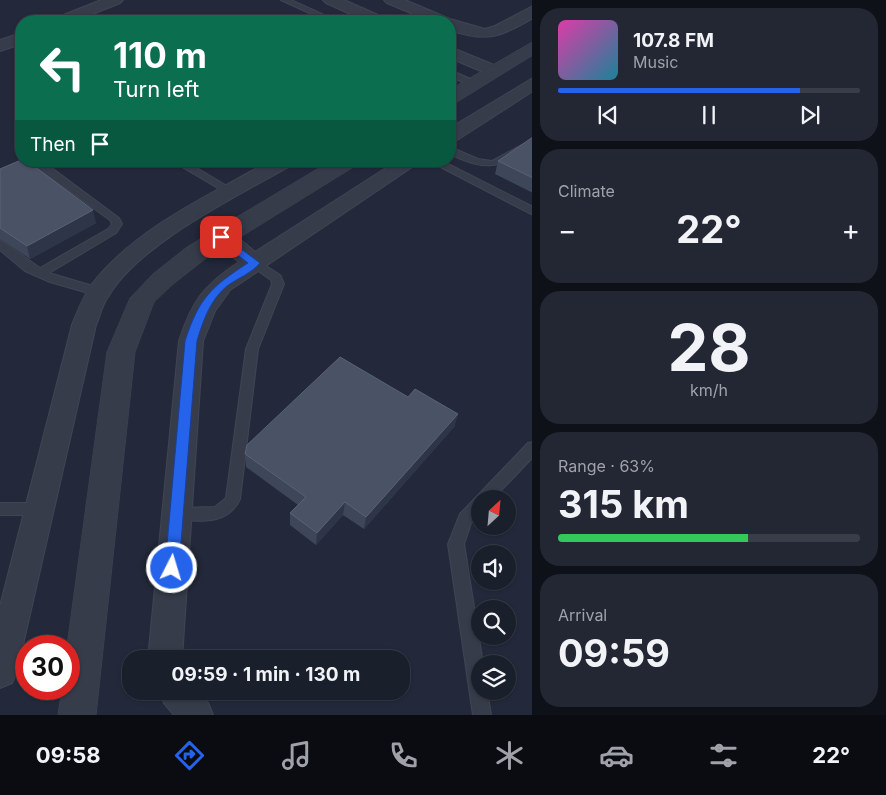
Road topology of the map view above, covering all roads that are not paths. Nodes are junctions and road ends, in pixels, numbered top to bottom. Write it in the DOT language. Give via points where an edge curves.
graph roads {
  1 [pos="115,0"];
  2 [pos="285,0"];
  3 [pos="331,0"];
  4 [pos="392,0"];
  5 [pos="532,11"];
  6 [pos="77,15"];
  7 [pos="319,15"];
  8 [pos="365,15"];
  9 [pos="428,15"];
  10 [pos="456,27"];
  11 [pos="15,40"];
  12 [pos="0,46"];
  13 [pos="532,48"];
  14 [pos="456,59"];
  15 [pos="493,72"];
  16 [pos="456,76"];
  17 [pos="532,83"];
  18 [pos="474,84"];
  19 [pos="456,94"];
  20 [pos="456,132"];
  21 [pos="532,142"];
  22 [pos="456,153"];
  23 [pos="26,167"];
  24 [pos="37,167"];
  25 [pos="188,167"];
  26 [pos="275,167"];
  27 [pos="337,167"];
  28 [pos="399,167"];
  29 [pos="446,167"];
  30 [pos="0,179"];
  31 [pos="232,192"];
  32 [pos="532,212"];
  33 [pos="221,237"];
  34 [pos="0,244"];
  35 [pos="255,263"];
  36 [pos="40,273"];
  37 [pos="99,292"];
  38 [pos="532,448"];
  39 [pos="492,490"];
  40 [pos="0,509"];
  41 [pos="39,509"];
  42 [pos="471,513"];
  43 [pos="177,514"];
  44 [pos="166,650"];
  45 [pos="0,671"];
  46 [pos="184,700"];
  47 [pos="77,715"];
  48 [pos="196,715"];
  49 [pos="482,715"];
  1 -- 6 [label="street"];
  2 -- 7 [label="lane"];
  3 -- 8 [label="street"];
  4 -- 9 [label="street"];
  5 -- 10 [label="street" via="493,34 471,33"];
  11 -- 12 [label="street"];
  13 -- 15 [label="street"];
  14 -- 15 [label="street"];
  15 -- 18 [label="street"];
  16 -- 18 [label="lane"];
  17 -- 20 [label="street"];
  18 -- 19 [label="street"];
  21 -- 22 [label="lane" via="495,165 469,160"];
  23 -- 30 [label="lane"];
  24 -- 36 [label="lane" via="46,168 114,218 117,224 112,231"];
  25 -- 31 [label="lane"];
  26 -- 31 [label="street"];
  27 -- 33 [label="street"];
  28 -- 35 [label="street"];
  29 -- 32 [label="lane"];
  31 -- 37 [label="street" via="153,238 130,256"];
  33 -- 35 [label="street"];
  33 -- 47 [label="street" via="196,252 143,298 121,352"];
  34 -- 36 [label="lane"];
  35 -- 43 [label="street" via="222,284 207,301 191,341"];
  35 -- 43 [label="lane" via="276,278 278,284 252,349 234,499 219,514"];
  36 -- 37 [label="lane"];
  37 -- 41 [label="street" via="84,325"];
  38 -- 39 [label="lane"];
  40 -- 41 [label="lane"];
  41 -- 45 [label="street"];
  42 -- 49 [label="lane" via="456,544"];
  43 -- 44 [label="street"];
  46 -- 48 [label="street"];
}
